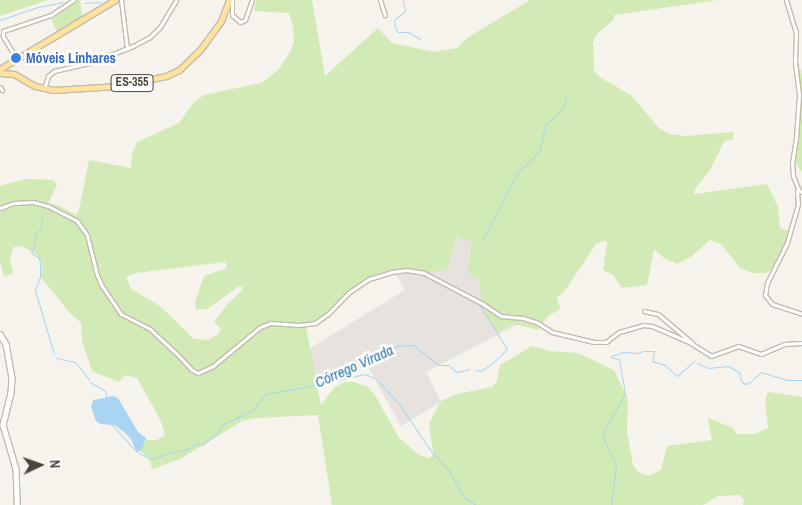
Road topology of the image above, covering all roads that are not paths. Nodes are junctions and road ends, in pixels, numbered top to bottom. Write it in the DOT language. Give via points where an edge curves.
graph roads {
  1 [pos="73,0"];
  2 [pos="115,0"];
  3 [pos="121,0"];
  4 [pos="176,0"];
  5 [pos="231,0"];
  6 [pos="252,0"];
  7 [pos="380,0"];
  8 [pos="786,0"];
  9 [pos="384,14"];
  10 [pos="127,48"];
  11 [pos="14,60"];
  12 [pos="0,71"];
  13 [pos="14,74"];
  14 [pos="44,89"];
  15 [pos="793,176"];
  16 [pos="802,192"];
  17 [pos="0,208"];
  18 [pos="644,311"];
  19 [pos="802,314"];
  20 [pos="0,334"];
  21 [pos="802,343"];
  22 [pos="694,345"];
  23 [pos="17,505"];
  1 -- 11 [label="street" via="51,15 3,31"];
  2 -- 11 [label="main road, ES-355"];
  3 -- 10 [label="street"];
  4 -- 10 [label="street" via="156,32"];
  5 -- 6 [label="street" via="232,15 240,22 245,20"];
  5 -- 14 [label="main road, ES-355" via="221,21 200,50 173,74 117,86"];
  7 -- 9 [label="street"];
  8 -- 15 [label="street" via="796,32 799,95"];
  10 -- 14 [label="street" via="86,64 54,71 48,76"];
  11 -- 12 [label="main road, ES-355"];
  11 -- 13 [label="main road"];
  12 -- 13 [label="main road, ES-355"];
  13 -- 14 [label="main road, ES-355"];
  15 -- 16 [label="street"];
  15 -- 19 [label="street" via="798,204 787,243 765,295 772,304"];
  17 -- 22 [label="street" via="33,202 77,221 87,235 102,286 121,314 150,329 198,373 213,366 260,327 271,323 315,323 369,279 406,270 424,273 499,315 534,321 556,333 603,343 619,332 643,325"];
  18 -- 22 [label="street" via="658,314"];
  20 -- 23 [label="street" via="6,344 12,373 3,425 16,469"];
  21 -- 22 [label="street" via="784,344 761,354 738,346 711,356"];
}
